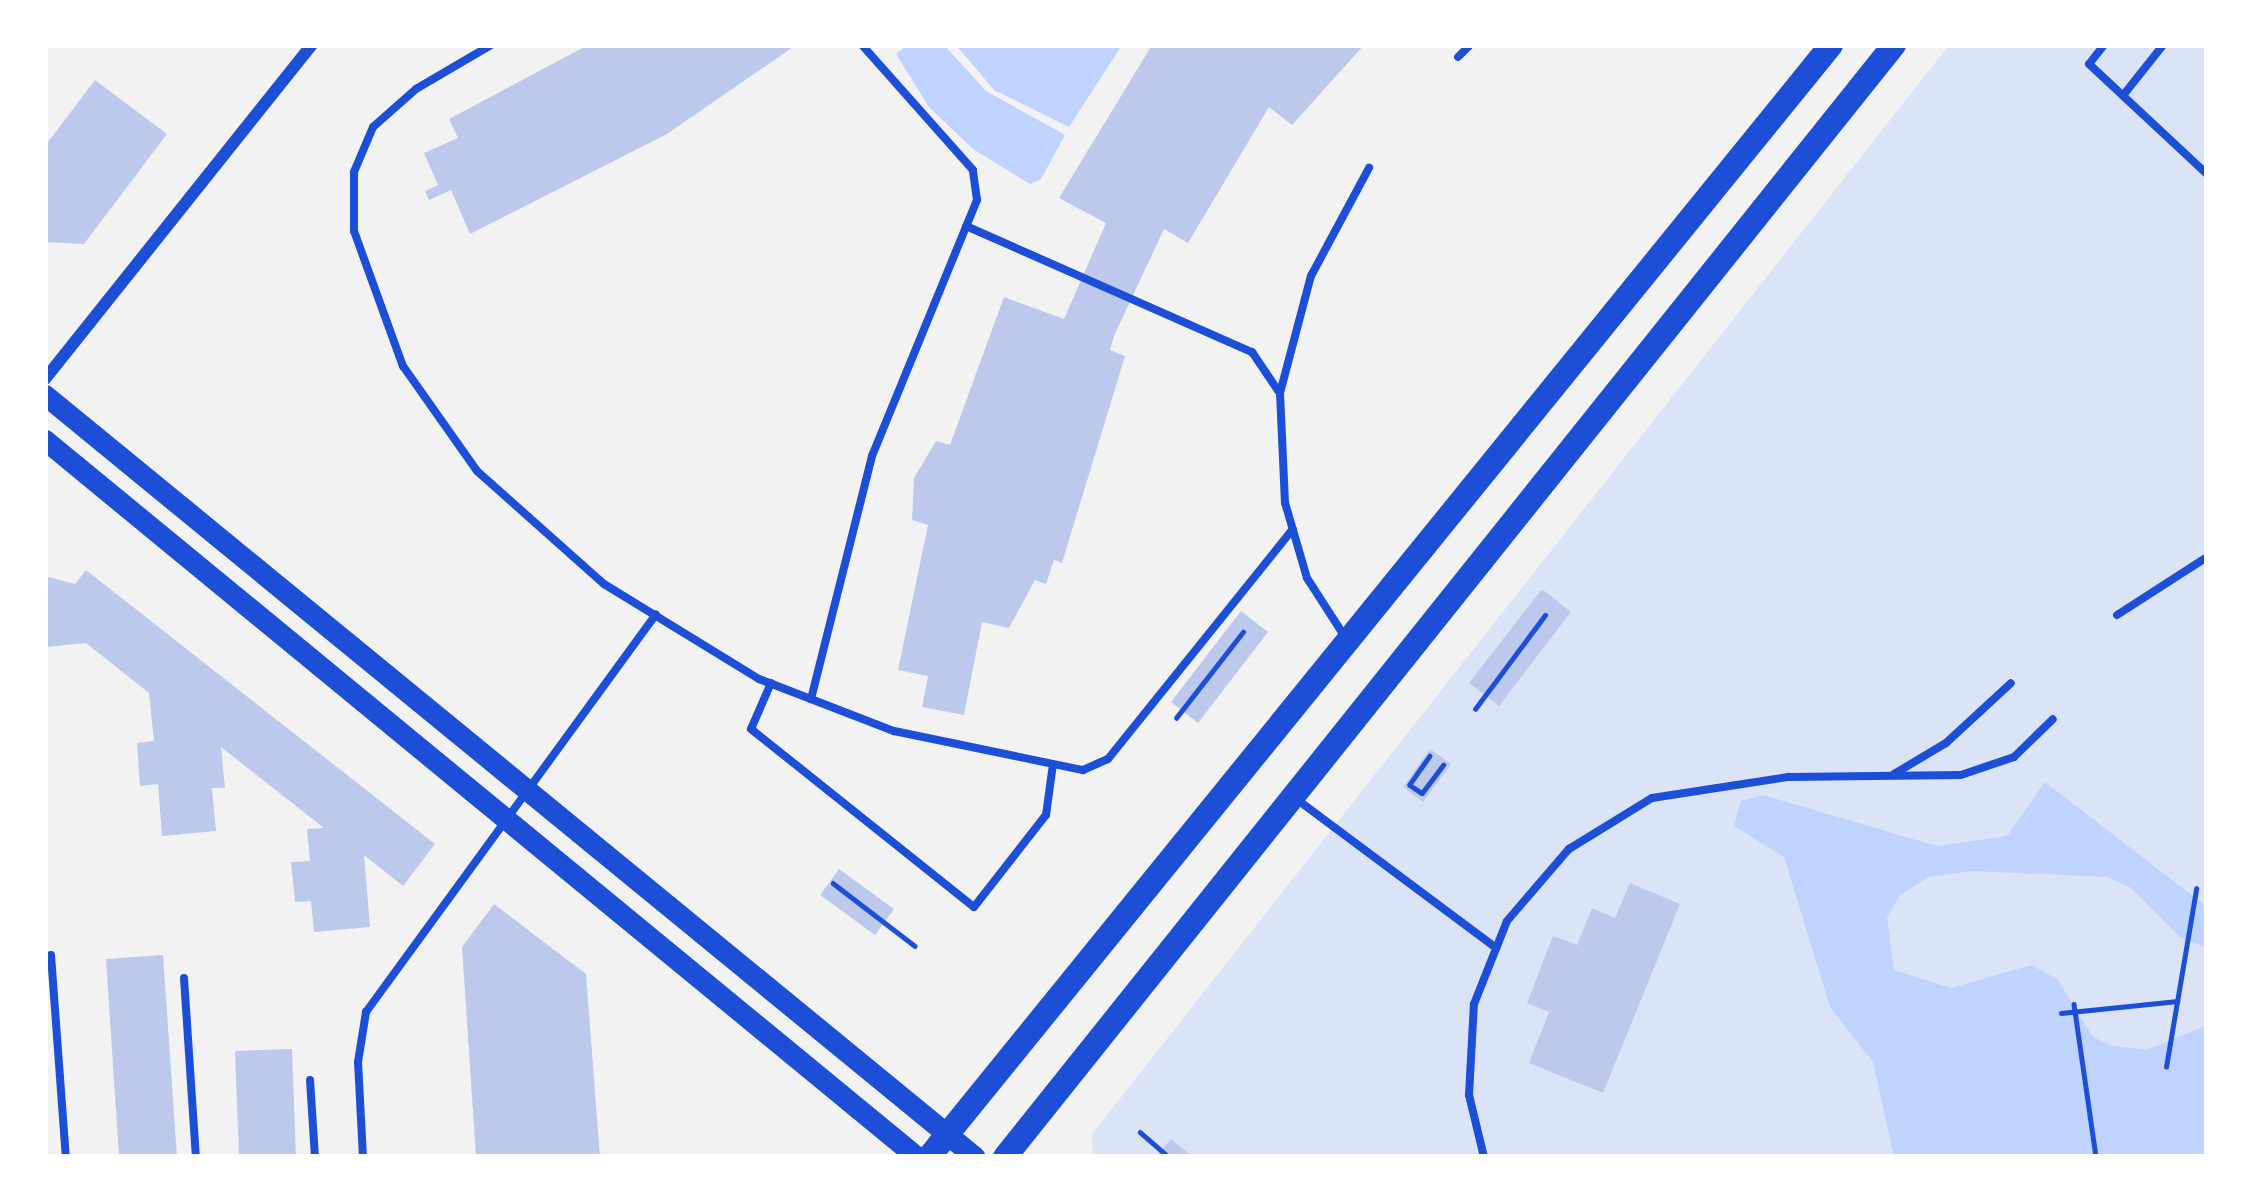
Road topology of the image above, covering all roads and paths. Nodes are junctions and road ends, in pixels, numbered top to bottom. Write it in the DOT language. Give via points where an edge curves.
graph roads {
  1 [pos="313,45"];
  2 [pos="491,45"];
  3 [pos="862,45"];
  4 [pos="1470,45"];
  5 [pos="1832,45"];
  6 [pos="1894,45"];
  7 [pos="2104,45"];
  8 [pos="2163,45"];
  9 [pos="1458,57"];
  10 [pos="2126,93"];
  11 [pos="1369,168"];
  12 [pos="2207,174"];
  13 [pos="966,226"];
  14 [pos="45,379"];
  15 [pos="1280,394"];
  16 [pos="45,395"];
  17 [pos="45,440"];
  18 [pos="1293,529"];
  19 [pos="2207,557"];
  20 [pos="2116,614"];
  21 [pos="656,615"];
  22 [pos="1545,615"];
  23 [pos="1243,632"];
  24 [pos="1348,642"];
  25 [pos="771,683"];
  26 [pos="2011,683"];
  27 [pos="811,698"];
  28 [pos="1475,709"];
  29 [pos="1176,718"];
  30 [pos="2053,718"];
  31 [pos="1430,756"];
  32 [pos="1053,764"];
  33 [pos="1443,764"];
  34 [pos="1893,775"];
  35 [pos="527,791"];
  36 [pos="1293,797"];
  37 [pos="508,818"];
  38 [pos="833,883"];
  39 [pos="2196,889"];
  40 [pos="916,946"];
  41 [pos="1496,948"];
  42 [pos="51,955"];
  43 [pos="184,978"];
  44 [pos="2177,1001"];
  45 [pos="2074,1008"];
  46 [pos="2061,1012"];
  47 [pos="2166,1067"];
  48 [pos="310,1080"];
  49 [pos="1140,1132"];
  50 [pos="949,1135"];
  51 [pos="66,1157"];
  52 [pos="196,1157"];
  53 [pos="315,1157"];
  54 [pos="363,1157"];
  55 [pos="917,1157"];
  56 [pos="929,1157"];
  57 [pos="975,1157"];
  58 [pos="1005,1157"];
  59 [pos="1169,1157"];
  60 [pos="1484,1157"];
  61 [pos="2096,1157"];
  1 -- 14 [label="street"];
  2 -- 21 [label="lane" via="416,89 373,127 354,172 354,231 403,366 477,471 604,584"];
  3 -- 13 [label="lane" via="973,170 977,200"];
  4 -- 9 [label="lane"];
  5 -- 24 [label="main road"];
  6 -- 36 [label="main road"];
  7 -- 10 [label="lane" via="2089,64"];
  8 -- 10 [label="lane"];
  10 -- 12 [label="lane"];
  11 -- 15 [label="lane" via="1311,276"];
  13 -- 15 [label="lane" via="1252,352"];
  13 -- 27 [label="lane" via="872,456"];
  15 -- 18 [label="lane"];
  16 -- 35 [label="main road"];
  17 -- 37 [label="main road"];
  18 -- 24 [label="lane" via="1307,578"];
  18 -- 32 [label="lane" via="1108,759 1084,770"];
  19 -- 20 [label="lane"];
  21 -- 25 [label="lane"];
  21 -- 35 [label="lane"];
  22 -- 28 [label="path"];
  23 -- 29 [label="path"];
  24 -- 50 [label="main road"];
  25 -- 27 [label="lane"];
  25 -- 32 [label="lane" via="752,729 974,907 1046,815"];
  26 -- 34 [label="lane" via="1946,743"];
  27 -- 32 [label="lane" via="894,731"];
  30 -- 34 [label="lane" via="1996,763 1961,775"];
  31 -- 33 [label="path" via="1410,785 1422,794"];
  34 -- 41 [label="lane" via="1788,776 1652,798 1569,849 1507,921"];
  35 -- 37 [label="lane"];
  35 -- 50 [label="main road"];
  36 -- 41 [label="lane"];
  36 -- 58 [label="main road"];
  37 -- 54 [label="lane" via="366,1012 358,1062"];
  37 -- 55 [label="main road"];
  38 -- 40 [label="path"];
  39 -- 44 [label="path"];
  41 -- 60 [label="lane" via="1474,1004 1469,1094"];
  42 -- 51 [label="lane"];
  43 -- 52 [label="lane"];
  44 -- 45 [label="path"];
  44 -- 47 [label="path"];
  45 -- 46 [label="path"];
  45 -- 61 [label="path"];
  48 -- 53 [label="lane"];
  49 -- 59 [label="path"];
  50 -- 56 [label="main road"];
  50 -- 57 [label="main road"];
}
